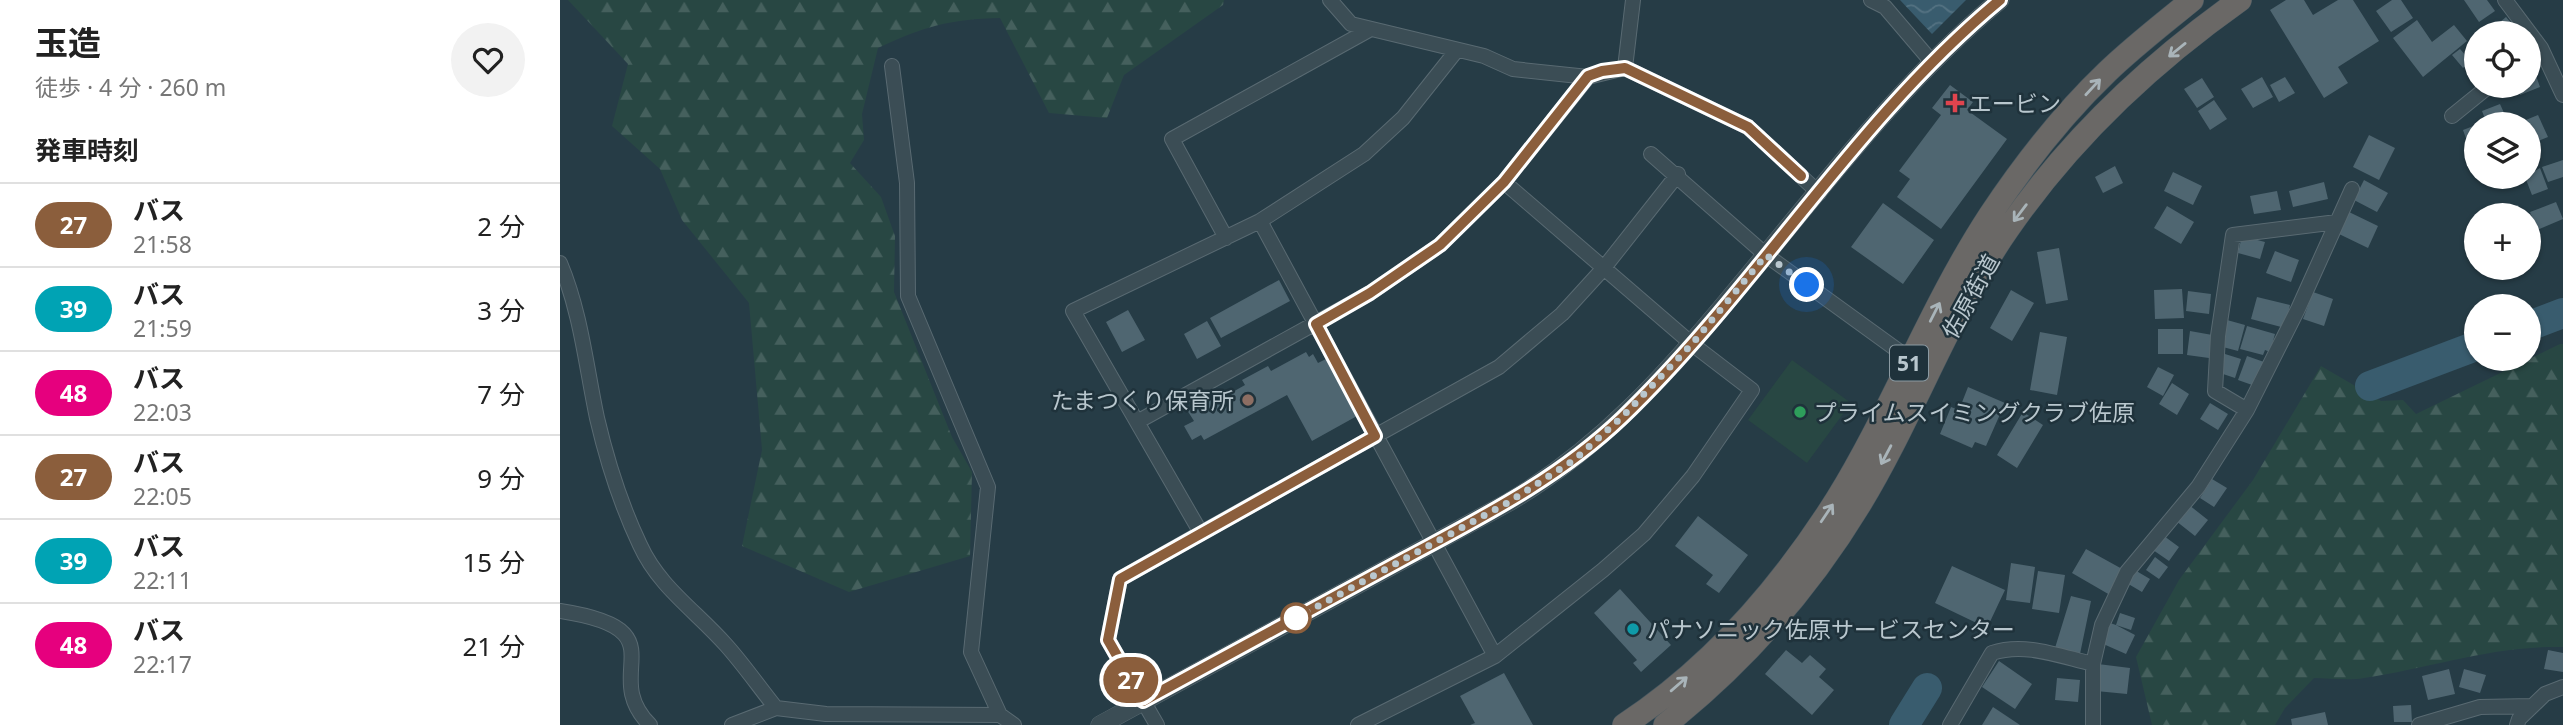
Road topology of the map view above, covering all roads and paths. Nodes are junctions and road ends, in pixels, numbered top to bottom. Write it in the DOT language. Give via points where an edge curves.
graph roads {
  1 [pos="1330,0"];
  2 [pos="1633,0"];
  3 [pos="1871,0"];
  4 [pos="2000,0"];
  5 [pos="2192,0"];
  6 [pos="2505,0"];
  7 [pos="2231,2"];
  8 [pos="2517,21"];
  9 [pos="1369,30"];
  10 [pos="1457,50"];
  11 [pos="1931,61"];
  12 [pos="2541,61"];
  13 [pos="892,66"];
  14 [pos="1625,68"];
  15 [pos="1588,76"];
  16 [pos="2563,95"];
  17 [pos="2474,98"];
  18 [pos="2452,116"];
  19 [pos="1651,153"];
  20 [pos="1678,174"];
  21 [pos="1504,182"];
  22 [pos="2353,189"];
  23 [pos="1819,192"];
  24 [pos="1260,221"];
  25 [pos="2337,222"];
  26 [pos="1226,238"];
  27 [pos="1766,255"];
  28 [pos="560,263"];
  29 [pos="1603,269"];
  30 [pos="1316,324"];
  31 [pos="1692,344"];
  32 [pos="1911,360"];
  33 [pos="2247,410"];
  34 [pos="1137,422"];
  35 [pos="1375,436"];
  36 [pos="1201,533"];
  37 [pos="1435,542"];
  38 [pos="560,611"];
  39 [pos="1495,656"];
  40 [pos="2093,664"];
  41 [pos="2563,687"];
  42 [pos="1143,701"];
  43 [pos="2532,706"];
  44 [pos="776,708"];
  45 [pos="1000,715"];
  46 [pos="650,725"];
  47 [pos="732,725"];
  48 [pos="1014,725"];
  49 [pos="1101,725"];
  50 [pos="1157,725"];
  51 [pos="1358,725"];
  52 [pos="1624,725"];
  53 [pos="1665,725"];
  54 [pos="1950,725"];
  55 [pos="2094,725"];
  56 [pos="2419,725"];
  57 [pos="2517,725"];
  1 -- 9 [label="street" via="1352,24"];
  2 -- 14 [label="street"];
  3 -- 11 [label="street" via="1885,7"];
  4 -- 11 [label="street"];
  32 -- 5 [label="highway, 佐原街道 / 51, one-way" via="1990,216 2059,123 2108,71"];
  6 -- 8 [label="street"];
  7 -- 53 [label="highway, 佐原街道 / 51, one-way" via="2124,93 2035,193 2006,231 1860,503 1812,575 1760,637"];
  9 -- 10 [label="street"];
  9 -- 26 [label="street" via="1172,139"];
  10 -- 15 [label="street" via="1513,69"];
  10 -- 24 [label="street" via="1403,118 1364,154"];
  11 -- 23 [label="street"];
  12 -- 16 [label="street"];
  13 -- 45 [label="street" via="907,183 908,296 988,487 971,652"];
  14 -- 15 [label="street"];
  14 -- 23 [label="street" via="1748,127"];
  15 -- 21 [label="street"];
  17 -- 18 [label="street"];
  19 -- 20 [label="street"];
  20 -- 27 [label="street"];
  20 -- 29 [label="street"];
  21 -- 29 [label="street"];
  21 -- 30 [label="street" via="1440,245"];
  22 -- 25 [label="street"];
  23 -- 27 [label="street"];
  24 -- 26 [label="street"];
  24 -- 30 [label="street"];
  25 -- 33 [label="street"];
  25 -- 33 [label="street" via="2233,234 2215,391"];
  26 -- 34 [label="street" via="1073,311"];
  27 -- 31 [label="street"];
  27 -- 32 [label="street"];
  28 -- 44 [label="street" via="569,284 616,487 640,546 654,571 726,644"];
  29 -- 31 [label="street"];
  29 -- 35 [label="street" via="1562,314 1499,367"];
  30 -- 34 [label="street"];
  30 -- 35 [label="street"];
  31 -- 37 [label="street" via="1574,460 1544,482"];
  31 -- 39 [label="street" via="1752,390 1693,476 1644,534"];
  52 -- 32 [label="highway, 佐原街道 / 51, one-way" via="1707,658 1746,620 1801,553 1838,497"];
  33 -- 40 [label="street" via="2198,487 2127,572 2102,625"];
  34 -- 36 [label="street"];
  35 -- 36 [label="street"];
  35 -- 37 [label="street"];
  36 -- 42 [label="street" via="1120,579 1108,640"];
  37 -- 39 [label="street"];
  37 -- 42 [label="street"];
  38 -- 46 [label="street" via="596,616 628,636 632,696"];
  39 -- 51 [label="street"];
  40 -- 54 [label="street" via="2030,649 2009,647 1992,653"];
  40 -- 55 [label="street"];
  41 -- 43 [label="street"];
  42 -- 49 [label="street"];
  42 -- 50 [label="street"];
  43 -- 56 [label="street" via="2480,706"];
  43 -- 57 [label="street"];
  44 -- 45 [label="street" via="826,714"];
  44 -- 47 [label="street"];
  45 -- 48 [label="street"];
}
